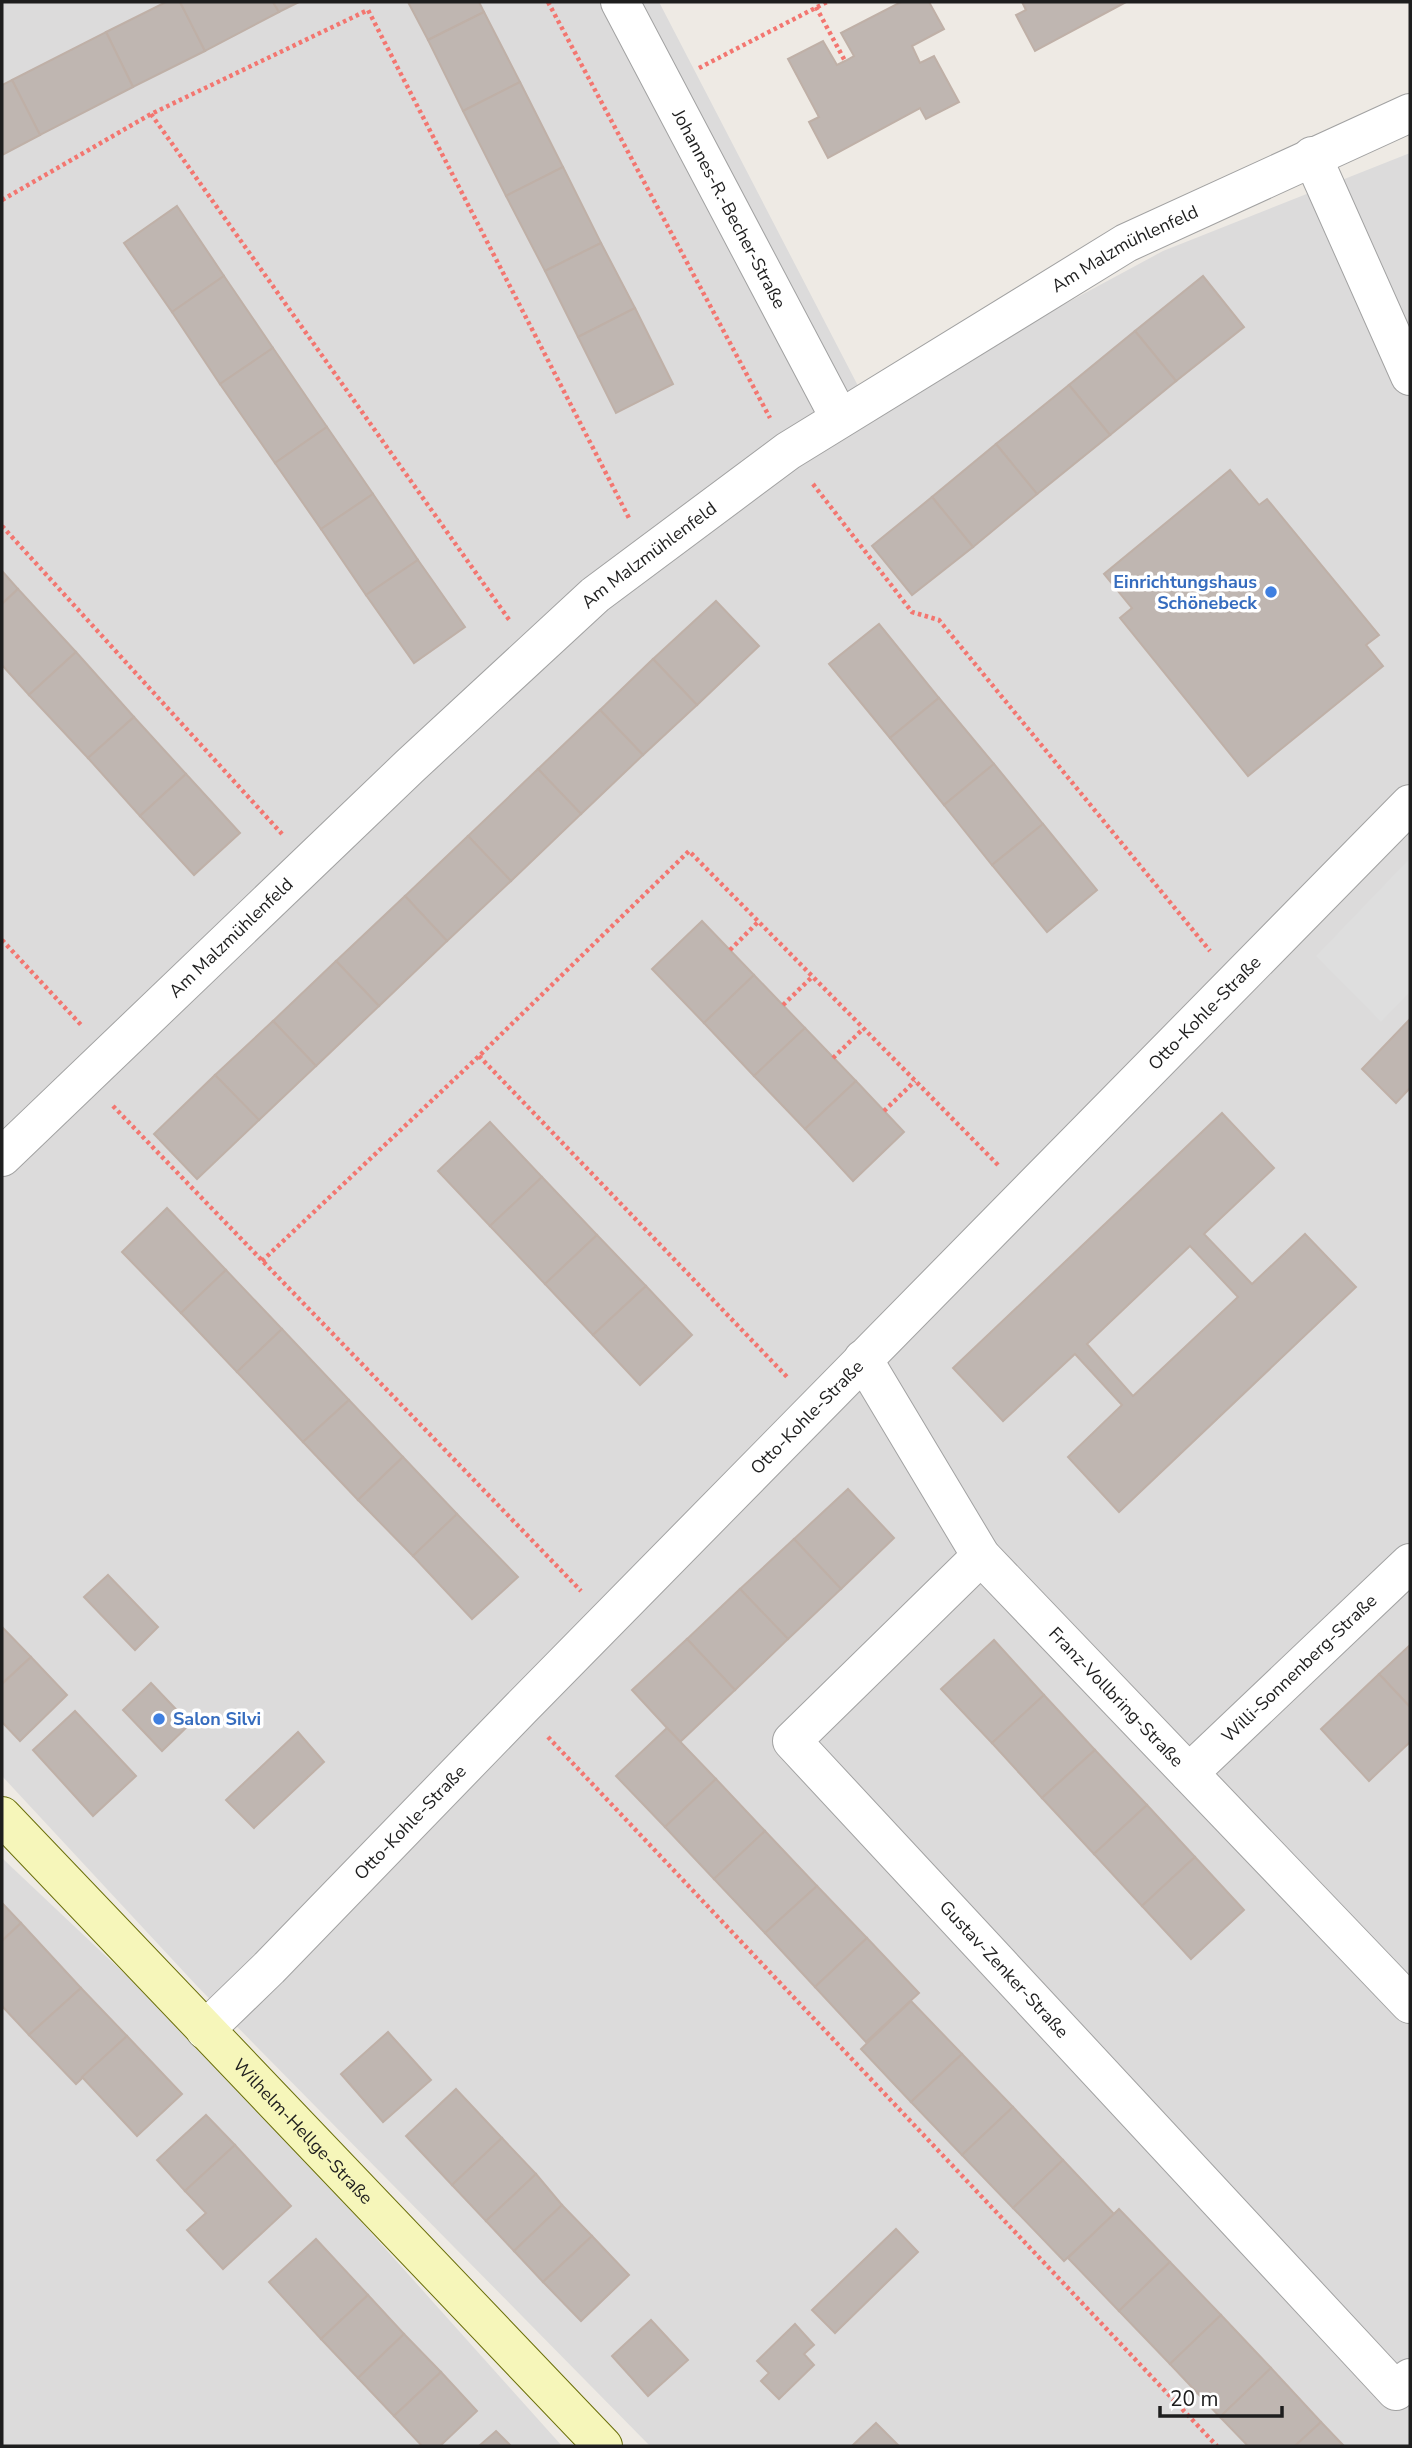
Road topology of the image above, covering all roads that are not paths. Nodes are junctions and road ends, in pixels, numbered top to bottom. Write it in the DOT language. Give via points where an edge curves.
graph roads {
  1 [pos="620,2"];
  2 [pos="1410,113"];
  3 [pos="1312,156"];
  4 [pos="1410,376"];
  5 [pos="839,417"];
  6 [pos="1410,804"];
  7 [pos="2,1157"];
  8 [pos="863,1359"];
  9 [pos="981,1556"];
  10 [pos="1410,1563"];
  11 [pos="1189,1773"];
  12 [pos="2,1816"];
  13 [pos="1408,1996"];
  14 [pos="205,2030"];
  15 [pos="1403,2384"];
  16 [pos="603,2446"];
  1 -- 5 [label="street, Johannes-R.-Becher-Straße"];
  2 -- 3 [label="street, Am Malzmühlenfeld"];
  3 -- 4 [label="street"];
  3 -- 5 [label="street, Am Malzmühlenfeld" via="1126,243"];
  5 -- 7 [label="street, Am Malzmühlenfeld" via="595,596"];
  6 -- 8 [label="street, Otto-Kohle-Straße"];
  8 -- 9 [label="street, Franz-Vollbring-Straße"];
  8 -- 14 [label="street, Otto-Kohle-Straße"];
  9 -- 11 [label="street, Franz-Vollbring-Straße"];
  9 -- 15 [label="street, Gustav-Zenker-Straße" via="792,1741"];
  10 -- 11 [label="street, Willi-Sonnenberg-Straße"];
  11 -- 13 [label="street, Franz-Vollbring-Straße"];
  12 -- 14 [label="main road, Wilhelm-Hellge-Straße"];
  14 -- 16 [label="main road, Wilhelm-Hellge-Straße"];
}
